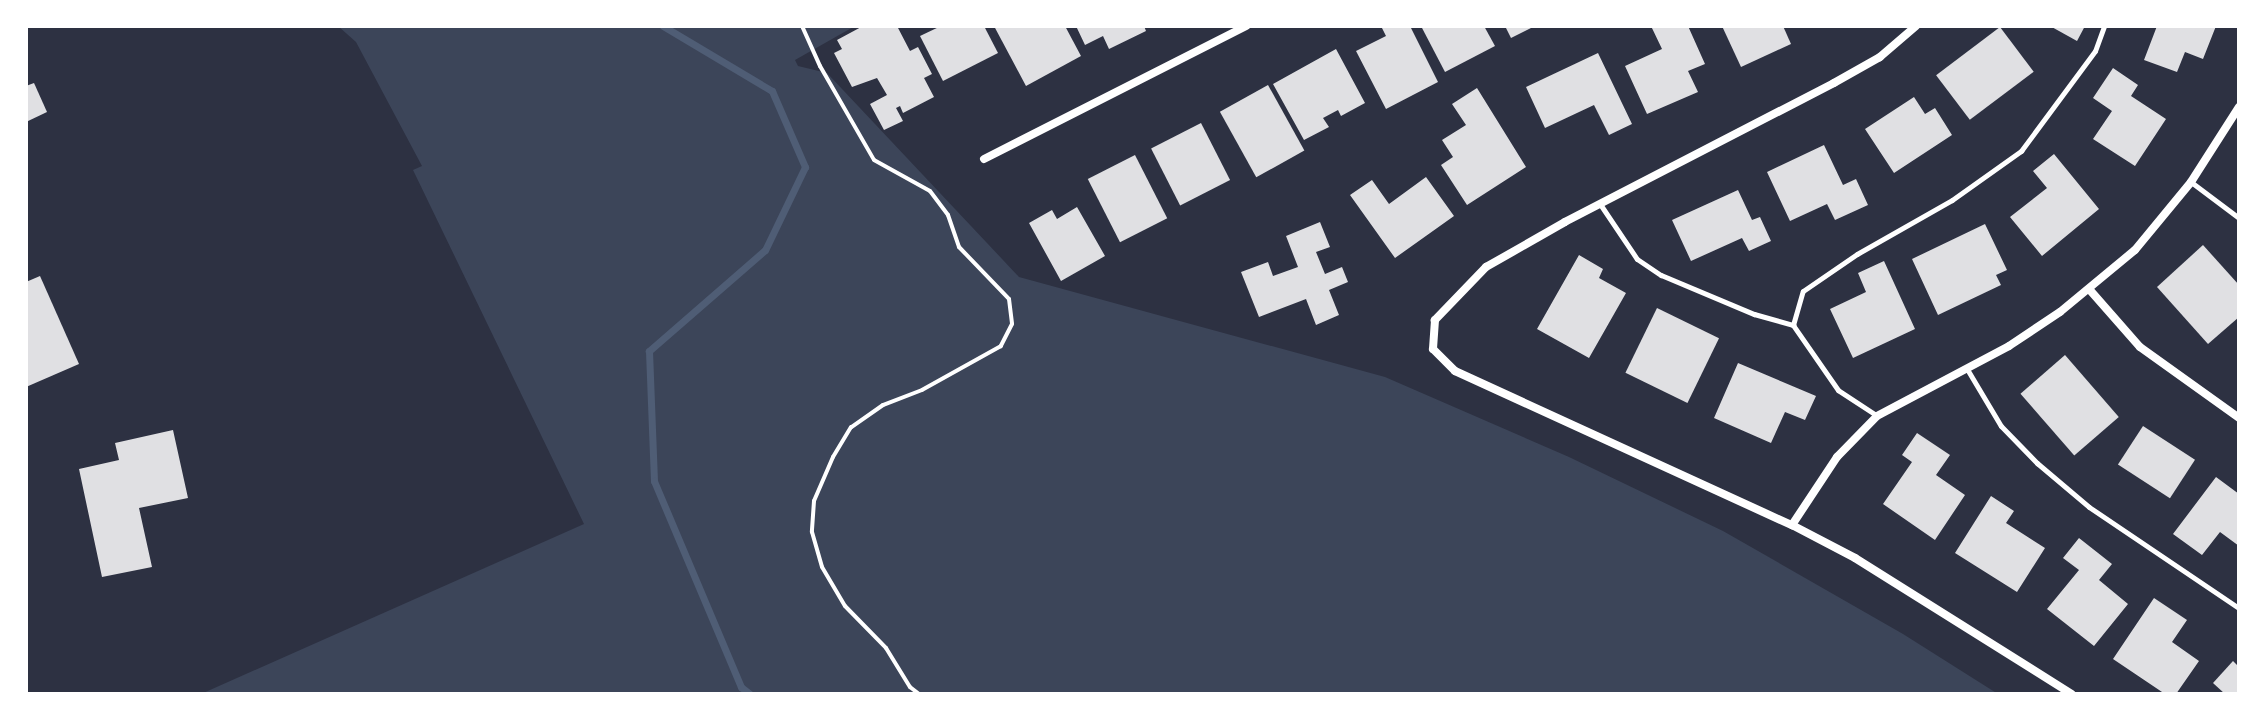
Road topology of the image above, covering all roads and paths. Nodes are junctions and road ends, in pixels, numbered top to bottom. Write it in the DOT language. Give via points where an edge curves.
graph roads {
  1 [pos="802,26"];
  2 [pos="1246,26"];
  3 [pos="1916,26"];
  4 [pos="2104,26"];
  5 [pos="2239,107"];
  6 [pos="984,159"];
  7 [pos="2191,182"];
  8 [pos="1600,204"];
  9 [pos="2239,218"];
  10 [pos="2089,289"];
  11 [pos="1793,325"];
  12 [pos="1966,368"];
  13 [pos="1877,416"];
  14 [pos="2239,418"];
  15 [pos="1792,525"];
  16 [pos="2239,608"];
  17 [pos="919,694"];
  18 [pos="2072,694"];
  1 -- 17 [label="path" via="874,160 930,191 948,215 959,247 1009,299 1012,324 1001,346 922,390 883,405 851,427 814,501 812,532 822,567 845,606 886,648"];
  2 -- 6 [label="street"];
  3 -- 8 [label="street" via="1880,57 1845,77"];
  4 -- 11 [label="lane" via="2095,51 2021,151 1803,291"];
  5 -- 7 [label="street"];
  7 -- 9 [label="lane"];
  7 -- 10 [label="street" via="2135,250"];
  8 -- 11 [label="lane" via="1637,259 1661,275"];
  8 -- 15 [label="street" via="1486,267 1435,320 1433,349 1455,371"];
  10 -- 12 [label="street" via="2009,346"];
  10 -- 14 [label="street" via="2140,347"];
  11 -- 13 [label="lane" via="1838,390"];
  12 -- 13 [label="street"];
  12 -- 16 [label="lane" via="2001,426 2037,463 2089,507"];
  13 -- 15 [label="street" via="1837,457"];
  15 -- 18 [label="street" via="1855,558"];
}
